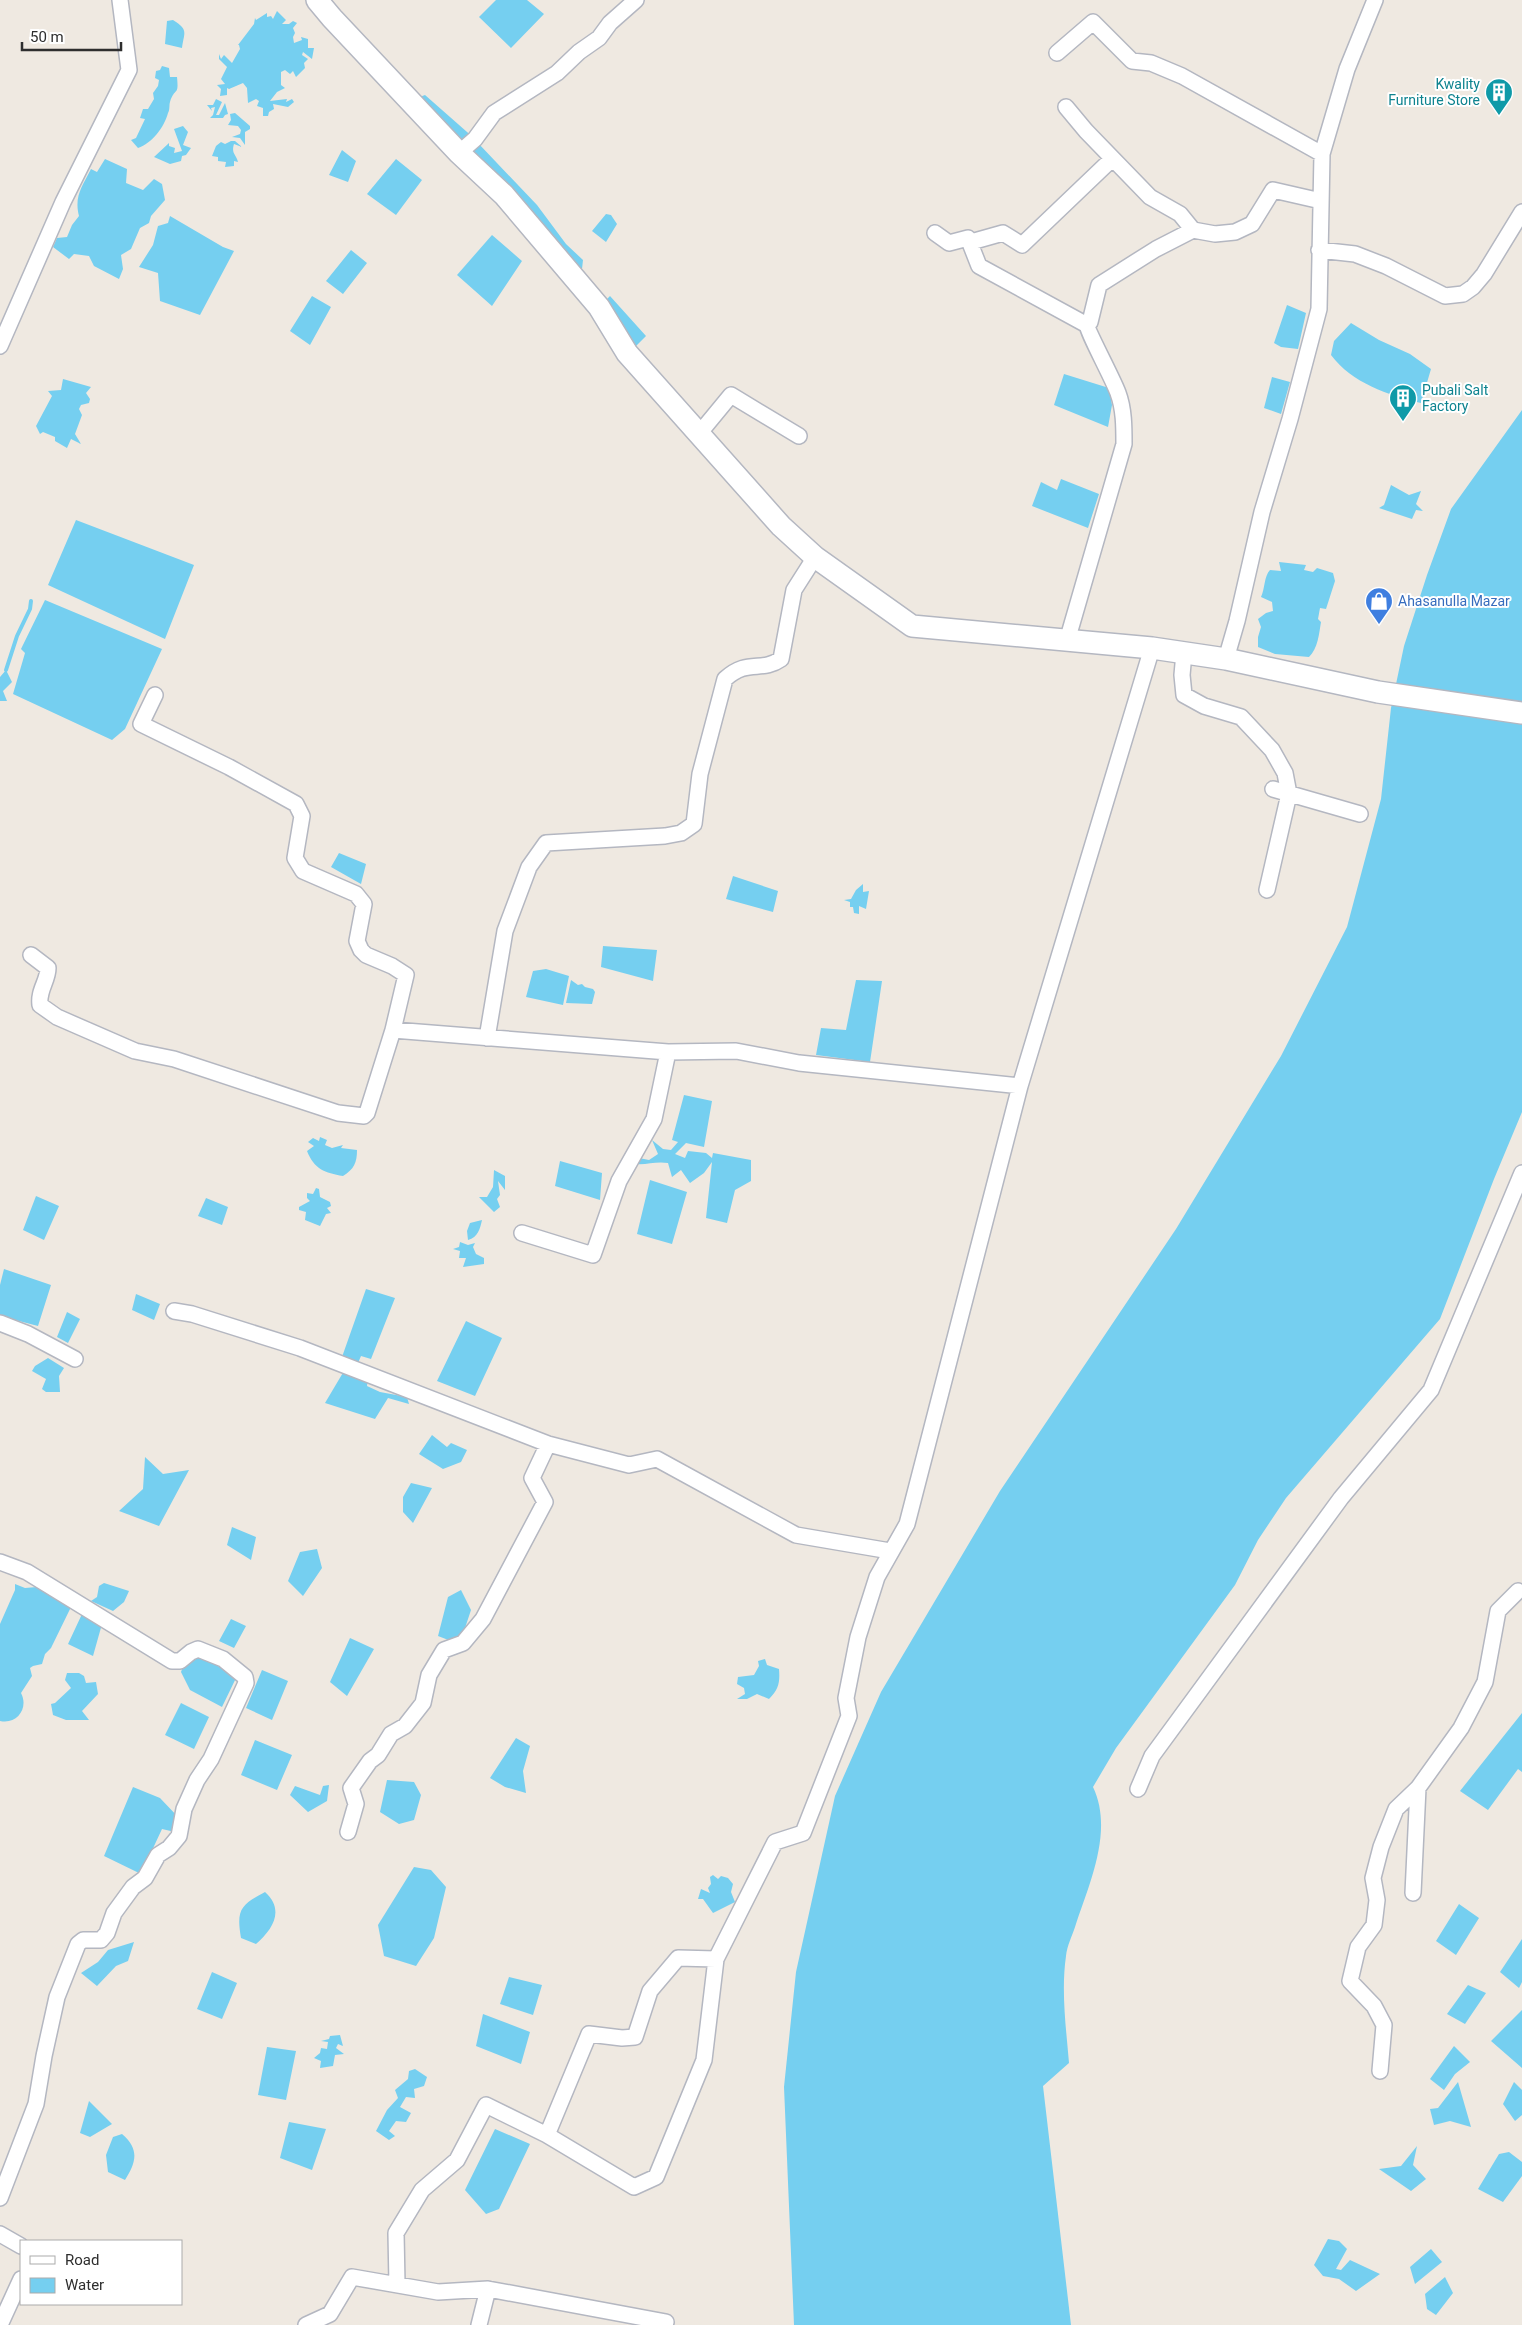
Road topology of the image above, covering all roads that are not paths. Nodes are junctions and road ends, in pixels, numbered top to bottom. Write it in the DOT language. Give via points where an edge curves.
graph roads {
  1 [pos="120,0"];
  2 [pos="317,0"];
  3 [pos="636,0"];
  4 [pos="1375,0"];
  5 [pos="1057,53"];
  6 [pos="1066,107"];
  7 [pos="460,153"];
  8 [pos="1322,154"];
  9 [pos="1112,159"];
  10 [pos="1321,201"];
  11 [pos="1522,212"];
  12 [pos="1193,230"];
  13 [pos="935,233"];
  14 [pos="971,242"];
  15 [pos="1319,250"];
  16 [pos="1087,325"];
  17 [pos="0,346"];
  18 [pos="698,435"];
  19 [pos="799,436"];
  20 [pos="815,557"];
  21 [pos="1067,641"];
  22 [pos="1152,648"];
  23 [pos="1184,653"];
  24 [pos="1226,659"];
  25 [pos="155,695"];
  26 [pos="1522,713"];
  27 [pos="1273,789"];
  28 [pos="1290,794"];
  29 [pos="1360,814"];
  30 [pos="1267,890"];
  31 [pos="31,955"];
  32 [pos="394,1030"];
  33 [pos="487,1038"];
  34 [pos="668,1052"];
  35 [pos="1020,1086"];
  36 [pos="1522,1173"];
  37 [pos="522,1234"];
  38 [pos="174,1311"];
  39 [pos="0,1323"];
  40 [pos="75,1359"];
  41 [pos="548,1444"];
  42 [pos="890,1551"];
  43 [pos="0,1562"];
  44 [pos="1518,1591"];
  45 [pos="1418,1788"];
  46 [pos="1138,1789"];
  47 [pos="348,1832"];
  48 [pos="1413,1893"];
  49 [pos="716,1959"];
  50 [pos="1380,2071"];
  51 [pos="547,2135"];
  52 [pos="0,2198"];
  53 [pos="0,2234"];
  54 [pos="20,2245"];
  55 [pos="20,2281"];
  56 [pos="397,2284"];
  57 [pos="488,2289"];
  58 [pos="666,2322"];
  59 [pos="0,2325"];
  60 [pos="306,2325"];
  61 [pos="479,2325"];
  1 -- 17 [label="street" via="129,70 63,202"];
  2 -- 7 [label="main road"];
  3 -- 7 [label="street" via="610,23 599,38 557,73 494,112 475,140"];
  4 -- 8 [label="street" via="1347,69"];
  5 -- 8 [label="street" via="1093,22 1132,61 1151,62 1182,76"];
  6 -- 9 [label="street"];
  7 -- 18 [label="main road" via="504,195 599,307 627,353"];
  8 -- 10 [label="street"];
  9 -- 12 [label="street" via="1150,197 1180,214"];
  9 -- 14 [label="street" via="1022,245 1003,233"];
  10 -- 12 [label="street" via="1273,190 1252,224 1235,232 1215,234"];
  10 -- 15 [label="street"];
  11 -- 15 [label="street" via="1484,274 1463,294 1446,296 1354,254"];
  12 -- 16 [label="street" via="1098,285"];
  13 -- 14 [label="street" via="949,242 968,238"];
  14 -- 16 [label="street" via="979,266"];
  15 -- 24 [label="street" via="1318,308"];
  16 -- 21 [label="street" via="1118,392 1124,444"];
  18 -- 19 [label="street" via="731,395"];
  18 -- 20 [label="main road" via="781,526"];
  20 -- 21 [label="main road" via="912,626"];
  20 -- 33 [label="street" via="794,590 781,659 773,665 735,670 725,679 700,774 694,824 680,833 665,836 546,843 529,867 505,931"];
  21 -- 22 [label="main road"];
  22 -- 23 [label="main road"];
  22 -- 35 [label="street"];
  23 -- 24 [label="main road"];
  23 -- 28 [label="street" via="1184,695 1204,706 1241,717 1272,750 1285,773"];
  24 -- 26 [label="main road" via="1378,692"];
  25 -- 32 [label="street" via="141,724 296,804 302,816 295,858 303,871 356,894 364,904 358,941 361,950 406,975"];
  27 -- 28 [label="street"];
  28 -- 29 [label="street"];
  28 -- 30 [label="street"];
  31 -- 32 [label="street" via="48,968 48,976 40,990 40,1005 57,1017 135,1050 174,1059 338,1113 364,1116 367,1113"];
  32 -- 33 [label="street"];
  33 -- 34 [label="street"];
  34 -- 35 [label="street" via="736,1051 799,1063"];
  34 -- 37 [label="street" via="654,1118 619,1182 593,1255"];
  35 -- 42 [label="street" via="907,1524"];
  36 -- 46 [label="street" via="1431,1390 1341,1498 1152,1756"];
  38 -- 41 [label="street" via="300,1348"];
  39 -- 40 [label="street"];
  41 -- 42 [label="street" via="629,1465 657,1459 796,1535"];
  41 -- 47 [label="street" via="532,1478 545,1502 507,1577 483,1619 464,1643 444,1650 429,1675 423,1703 405,1726 391,1734 351,1788 356,1804"];
  42 -- 49 [label="street" via="877,1577 858,1637 846,1698 849,1716 803,1833 775,1842"];
  43 -- 52 [label="street" via="28,1572 172,1661 180,1661 198,1650 223,1659 245,1677 246,1683 184,1809 179,1836 158,1855 145,1878 133,1887 114,1913 101,1940 83,1940 78,1944 57,1997 36,2104"];
  44 -- 45 [label="street" via="1498,1611 1485,1682 1461,1728"];
  45 -- 48 [label="street"];
  45 -- 50 [label="street" via="1396,1810 1381,1847 1372,1878 1377,1900 1374,1925 1358,1948 1350,1981 1374,2006 1384,2025"];
  49 -- 51 [label="street" via="678,1958 650,1991 635,2037 589,2034"];
  49 -- 51 [label="street" via="704,2060 656,2177 634,2187"];
  51 -- 56 [label="street" via="486,2105 457,2160 422,2190 396,2233"];
  53 -- 54 [label="street"];
  55 -- 59 [label="street"];
  56 -- 57 [label="street" via="438,2292"];
  56 -- 60 [label="street" via="352,2277 330,2314"];
  57 -- 58 [label="street"];
  57 -- 61 [label="street"];
}
